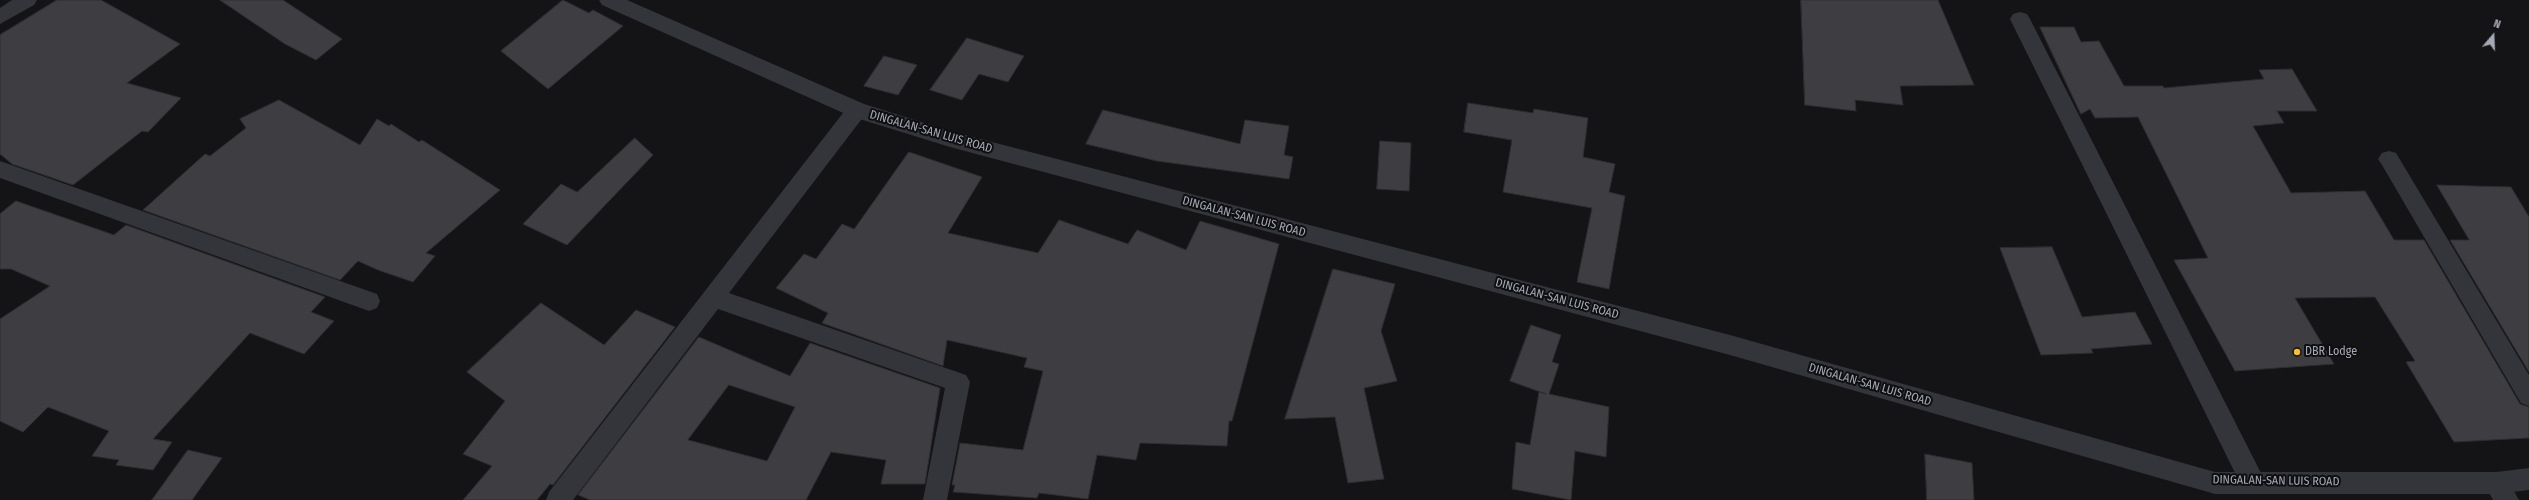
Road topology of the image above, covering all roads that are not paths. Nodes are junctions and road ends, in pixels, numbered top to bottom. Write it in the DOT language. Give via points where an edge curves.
graph roads {
  1 [pos="27,0"];
  2 [pos="609,0"];
  3 [pos="0,17"];
  4 [pos="2020,20"];
  5 [pos="857,110"];
  6 [pos="2389,159"];
  7 [pos="0,169"];
  8 [pos="712,297"];
  9 [pos="369,300"];
  10 [pos="2529,396"];
  11 [pos="2529,480"];
  12 [pos="2252,481"];
  13 [pos="2501,492"];
  14 [pos="558,500"];
  15 [pos="935,500"];
  1 -- 3 [label="street"];
  2 -- 5 [label="street, DINGALAN-SAN LUIS ROAD"];
  4 -- 12 [label="street"];
  5 -- 8 [label="street"];
  5 -- 12 [label="street, DINGALAN-SAN LUIS ROAD" via="950,139 1730,345 2215,483"];
  6 -- 10 [label="street"];
  7 -- 9 [label="street"];
  8 -- 14 [label="street"];
  8 -- 15 [label="street" via="958,382"];
  11 -- 13 [label="street, DINGALAN-SAN LUIS ROAD"];
  12 -- 13 [label="street, DINGALAN-SAN LUIS ROAD"];
}
